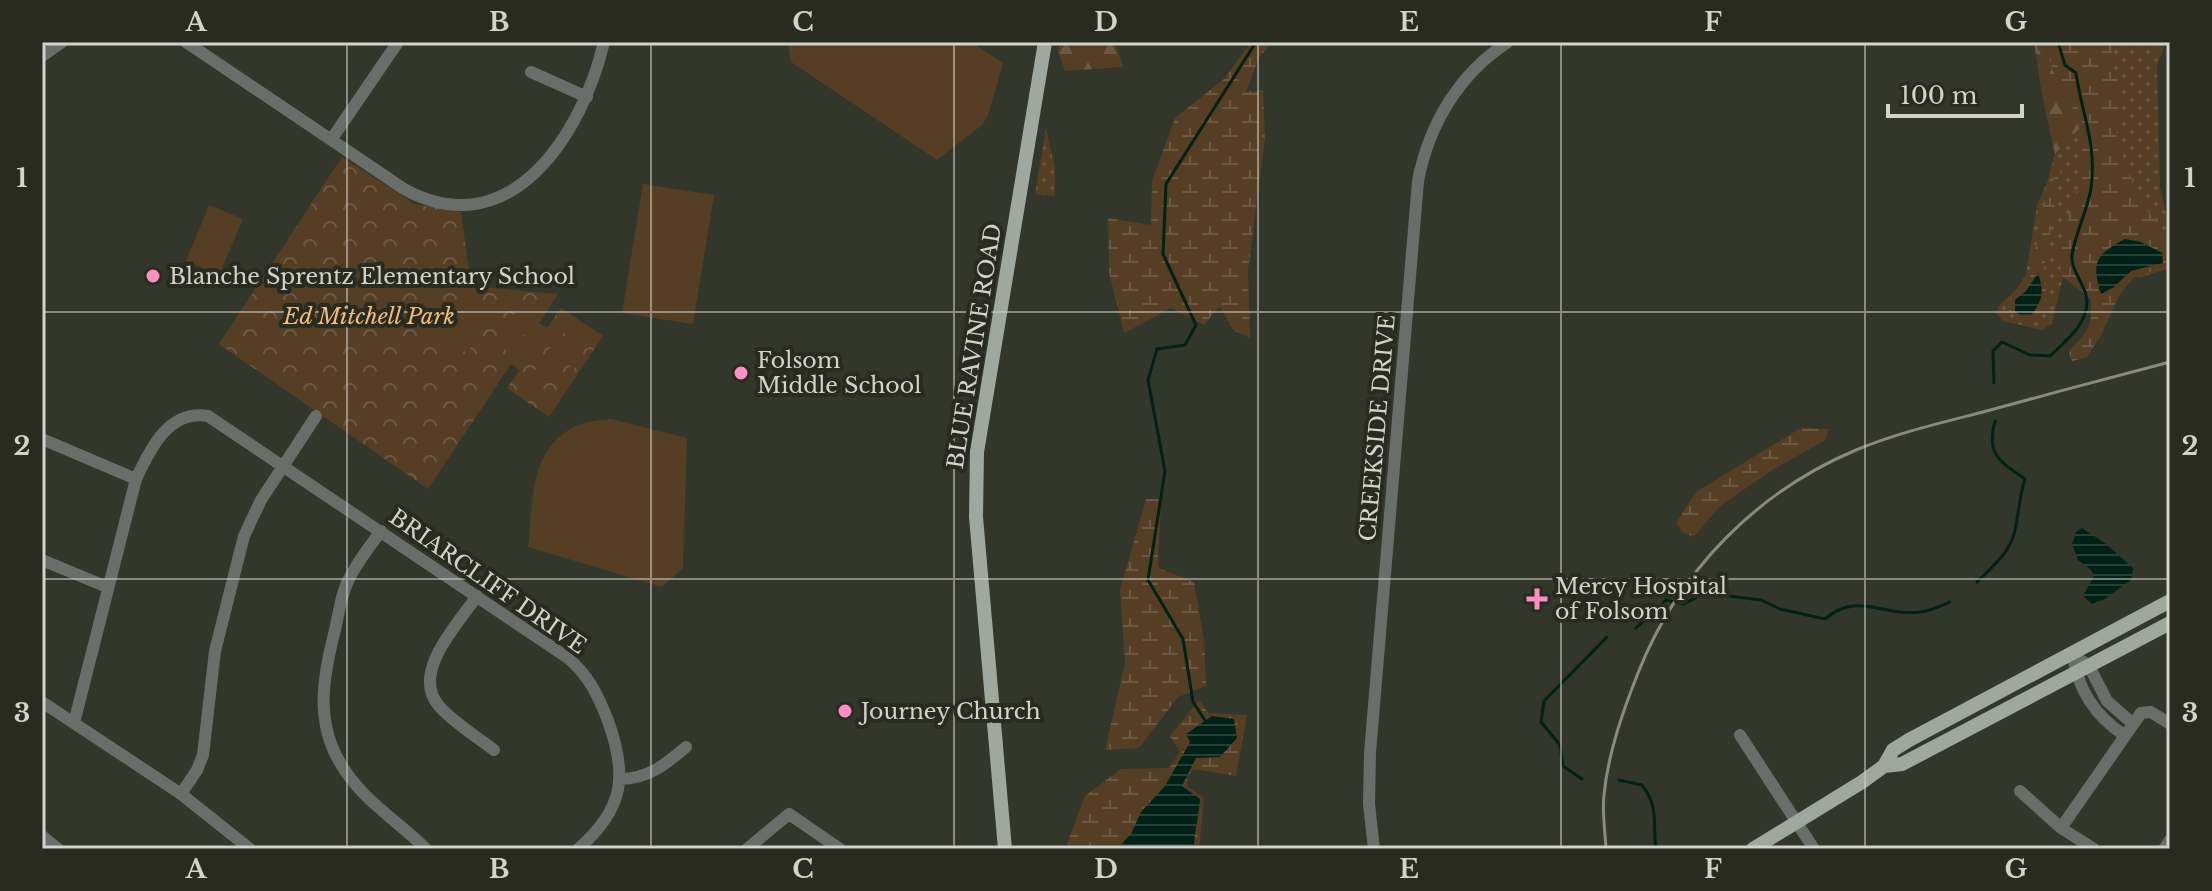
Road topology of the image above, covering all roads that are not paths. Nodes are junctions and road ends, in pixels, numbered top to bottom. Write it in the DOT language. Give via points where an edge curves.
graph roads {
  1 [pos="62,42"];
  2 [pos="186,42"];
  3 [pos="398,42"];
  4 [pos="604,42"];
  5 [pos="1045,42"];
  6 [pos="1508,42"];
  7 [pos="42,56"];
  8 [pos="531,72"];
  9 [pos="587,97"];
  10 [pos="331,140"];
  11 [pos="316,416"];
  12 [pos="42,439"];
  13 [pos="284,465"];
  14 [pos="136,479"];
  15 [pos="381,531"];
  16 [pos="42,560"];
  17 [pos="107,587"];
  18 [pos="477,596"];
  19 [pos="2170,601"];
  20 [pos="2169,624"];
  21 [pos="2073,654"];
  22 [pos="2082,670"];
  23 [pos="42,702"];
  24 [pos="74,723"];
  25 [pos="2132,723"];
  26 [pos="2170,724"];
  27 [pos="1740,735"];
  28 [pos="2124,735"];
  29 [pos="686,747"];
  30 [pos="494,750"];
  31 [pos="1884,766"];
  32 [pos="620,779"];
  33 [pos="2020,791"];
  34 [pos="181,794"];
  35 [pos="1797,824"];
  36 [pos="2061,828"];
  37 [pos="42,836"];
  38 [pos="2170,840"];
  39 [pos="58,849"];
  40 [pos="250,849"];
  41 [pos="426,849"];
  42 [pos="578,849"];
  43 [pos="747,849"];
  44 [pos="840,849"];
  45 [pos="1005,849"];
  46 [pos="1374,849"];
  47 [pos="1753,849"];
  48 [pos="1814,849"];
  49 [pos="2094,849"];
  50 [pos="2164,849"];
  1 -- 7 [label="street"];
  2 -- 10 [label="street"];
  3 -- 10 [label="street"];
  4 -- 9 [label="street"];
  5 -- 45 [label="main road, BLUE RAVINE ROAD" via="976,464"];
  6 -- 46 [label="street, CREEKSIDE DRIVE" via="1480,64 1448,102 1418,181 1370,753"];
  8 -- 9 [label="street"];
  9 -- 10 [label="street" via="540,170 509,193 479,202 448,203 410,193"];
  11 -- 13 [label="street"];
  12 -- 14 [label="street"];
  13 -- 14 [label="street, BRIARCLIFF DRIVE" via="220,422 195,415 167,428"];
  13 -- 15 [label="street, BRIARCLIFF DRIVE"];
  13 -- 34 [label="street" via="239,550 210,674 203,755"];
  14 -- 17 [label="street, BRIARCLIFF DRIVE"];
  15 -- 18 [label="street, BRIARCLIFF DRIVE"];
  15 -- 41 [label="street" via="344,592 324,672 323,714 345,772"];
  16 -- 17 [label="street"];
  17 -- 24 [label="street, BRIARCLIFF DRIVE"];
  18 -- 30 [label="street" via="433,662 430,687 442,709"];
  18 -- 32 [label="street, BRIARCLIFF DRIVE" via="568,658 588,678 618,749"];
  19 -- 21 [label="main road"];
  20 -- 22 [label="main road"];
  21 -- 22 [label="street"];
  21 -- 31 [label="main road" via="1909,740 1893,750"];
  22 -- 25 [label="street"];
  22 -- 28 [label="street" via="2088,699"];
  22 -- 31 [label="main road" via="1902,764"];
  23 -- 24 [label="street"];
  24 -- 34 [label="street"];
  25 -- 26 [label="street" via="2145,711"];
  25 -- 28 [label="street"];
  27 -- 35 [label="street"];
  28 -- 36 [label="street"];
  29 -- 32 [label="street" via="656,771"];
  31 -- 35 [label="main road"];
  32 -- 42 [label="street, BRIARCLIFF DRIVE" via="609,816"];
  33 -- 36 [label="street"];
  34 -- 40 [label="street"];
  35 -- 47 [label="main road"];
  35 -- 48 [label="street"];
  36 -- 49 [label="street"];
  37 -- 39 [label="street"];
  38 -- 50 [label="street"];
  43 -- 44 [label="street" via="789,814"];
}
